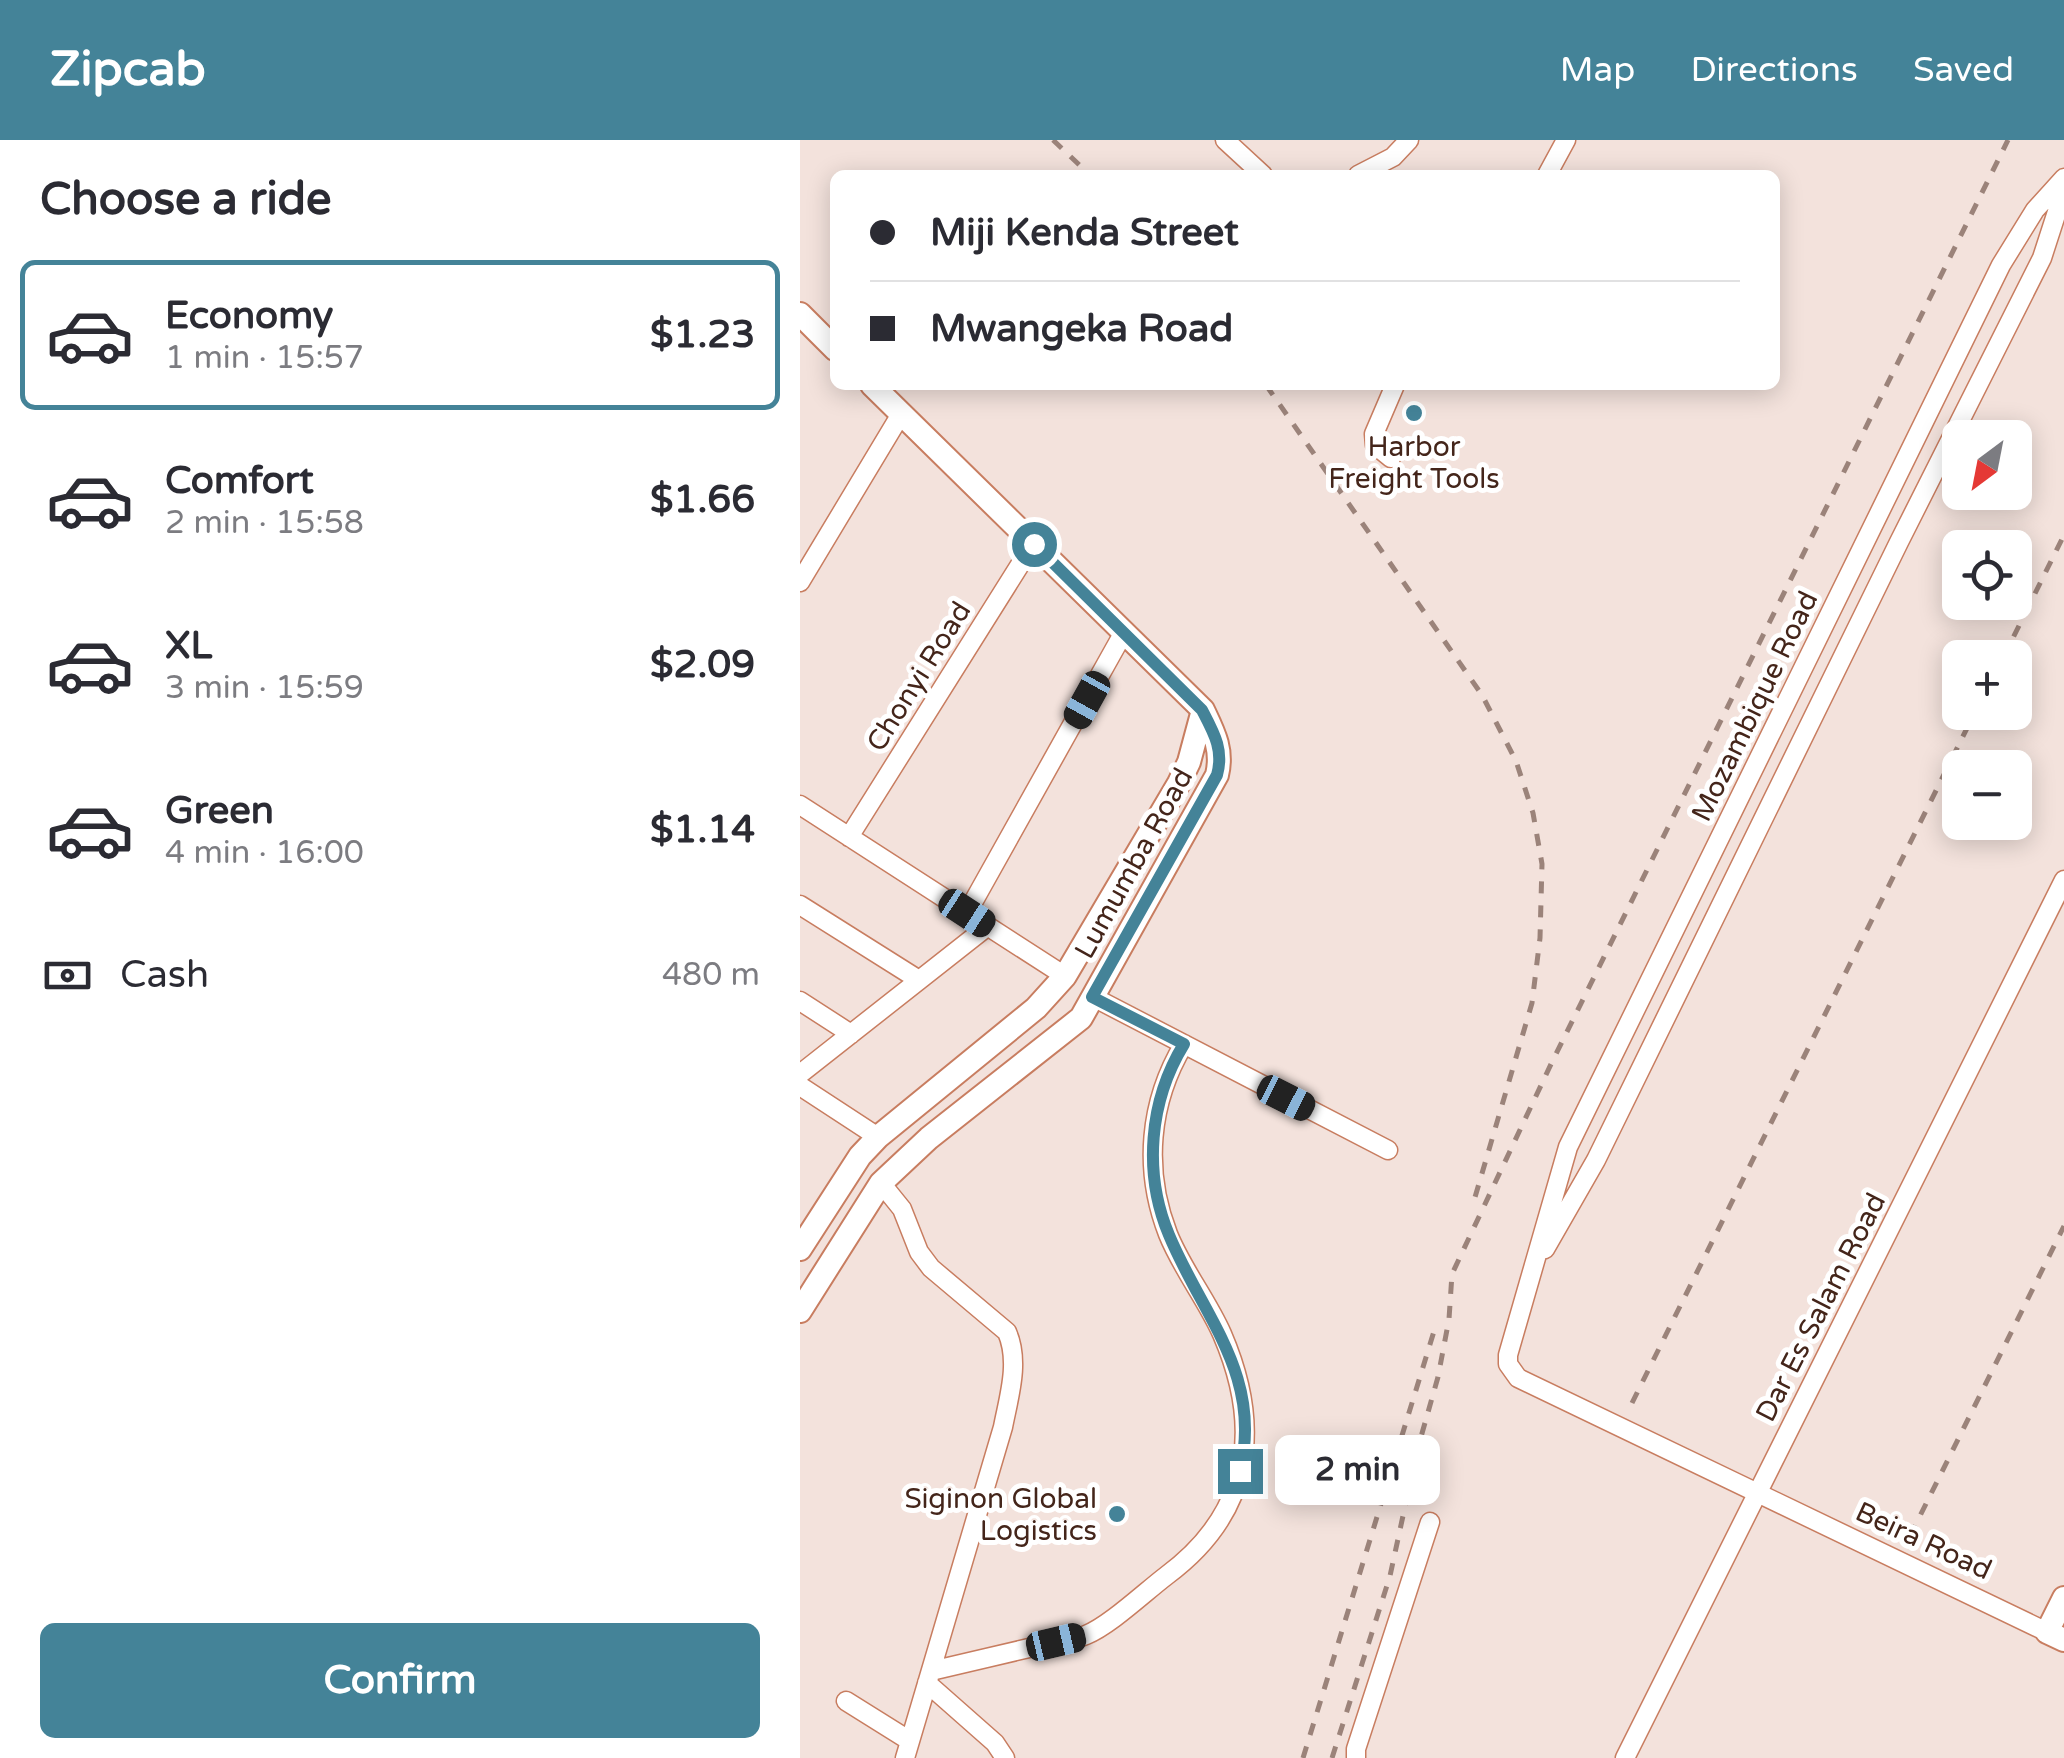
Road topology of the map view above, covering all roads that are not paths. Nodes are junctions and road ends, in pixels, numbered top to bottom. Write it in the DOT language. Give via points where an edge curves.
graph roads {
  1 [pos="1225,140"];
  2 [pos="1409,140"];
  3 [pos="1566,140"];
  4 [pos="1258,170"];
  5 [pos="1366,170"];
  6 [pos="1550,170"];
  7 [pos="2064,178"];
  8 [pos="2064,190"];
  9 [pos="800,314"];
  10 [pos="830,344"];
  11 [pos="877,390"];
  12 [pos="1393,390"];
  13 [pos="902,414"];
  14 [pos="1391,458"];
  15 [pos="1034,544"];
  16 [pos="800,582"];
  17 [pos="1124,632"];
  18 [pos="1202,710"];
  19 [pos="800,806"];
  20 [pos="849,837"];
  21 [pos="1149,837"];
  22 [pos="1174,852"];
  23 [pos="2064,880"];
  24 [pos="800,905"];
  25 [pos="967,913"];
  26 [pos="988,926"];
  27 [pos="1064,976"];
  28 [pos="919,980"];
  29 [pos="1092,997"];
  30 [pos="800,1001"];
  31 [pos="851,1034"];
  32 [pos="1184,1044"];
  33 [pos="800,1074"];
  34 [pos="800,1086"];
  35 [pos="878,1137"];
  36 [pos="1388,1150"];
  37 [pos="881,1183"];
  38 [pos="800,1249"];
  39 [pos="1529,1275"];
  40 [pos="800,1311"];
  41 [pos="1757,1494"];
  42 [pos="1430,1522"];
  43 [pos="2064,1598"];
  44 [pos="2056,1636"];
  45 [pos="929,1677"];
  46 [pos="846,1700"];
  47 [pos="907,1750"];
  48 [pos="1005,1758"];
  49 [pos="1356,1758"];
  50 [pos="1626,1758"];
  1 -- 4 [label="street"];
  2 -- 5 [label="street"];
  3 -- 6 [label="street"];
  7 -- 39 [label="street, Mozambique Road" via="2035,210 2002,265 1568,1146"];
  8 -- 39 [label="street, Mozambique Road" via="2042,258 1596,1160"];
  9 -- 10 [label="main road"];
  11 -- 13 [label="main road"];
  12 -- 14 [label="street" via="1374,434 1375,445"];
  13 -- 15 [label="main road"];
  13 -- 16 [label="street"];
  15 -- 17 [label="main road"];
  15 -- 20 [label="street, Chonyi Road"];
  17 -- 18 [label="main road"];
  17 -- 25 [label="street"];
  18 -- 21 [label="main road, Lumumba Road" via="1189,762"];
  18 -- 22 [label="main road, Lumumba Road" via="1221,758"];
  19 -- 20 [label="street"];
  20 -- 25 [label="street"];
  21 -- 22 [label="street"];
  21 -- 27 [label="main road, Lumumba Road"];
  22 -- 29 [label="main road, Lumumba Road"];
  23 -- 41 [label="street, Dar Es Salam Road"];
  24 -- 28 [label="street"];
  25 -- 26 [label="street"];
  26 -- 27 [label="street"];
  26 -- 28 [label="street"];
  27 -- 35 [label="main road, Lumumba Road" via="1036,1008"];
  28 -- 31 [label="street"];
  29 -- 32 [label="street"];
  29 -- 37 [label="main road, Lumumba Road" via="1081,1018"];
  30 -- 31 [label="street"];
  31 -- 33 [label="street"];
  32 -- 36 [label="street"];
  32 -- 45 [label="street" via="1166,1074 1152,1146 1156,1187 1168,1233 1237,1374 1246,1447 1235,1494 1205,1543 1088,1635"];
  34 -- 35 [label="street"];
  35 -- 38 [label="main road, Lumumba Road"];
  37 -- 40 [label="main road, Lumumba Road"];
  37 -- 45 [label="street" via="897,1200 931,1268 998,1323 1013,1346 1004,1428"];
  39 -- 41 [label="street, Mozambique Road" via="1508,1355 1518,1378"];
  41 -- 44 [label="street, Beira Road"];
  41 -- 50 [label="street, Dar Es Salam Road"];
  42 -- 49 [label="street"];
  43 -- 44 [label="main road"];
  45 -- 47 [label="street"];
  45 -- 48 [label="street"];
  46 -- 47 [label="street"];
}
